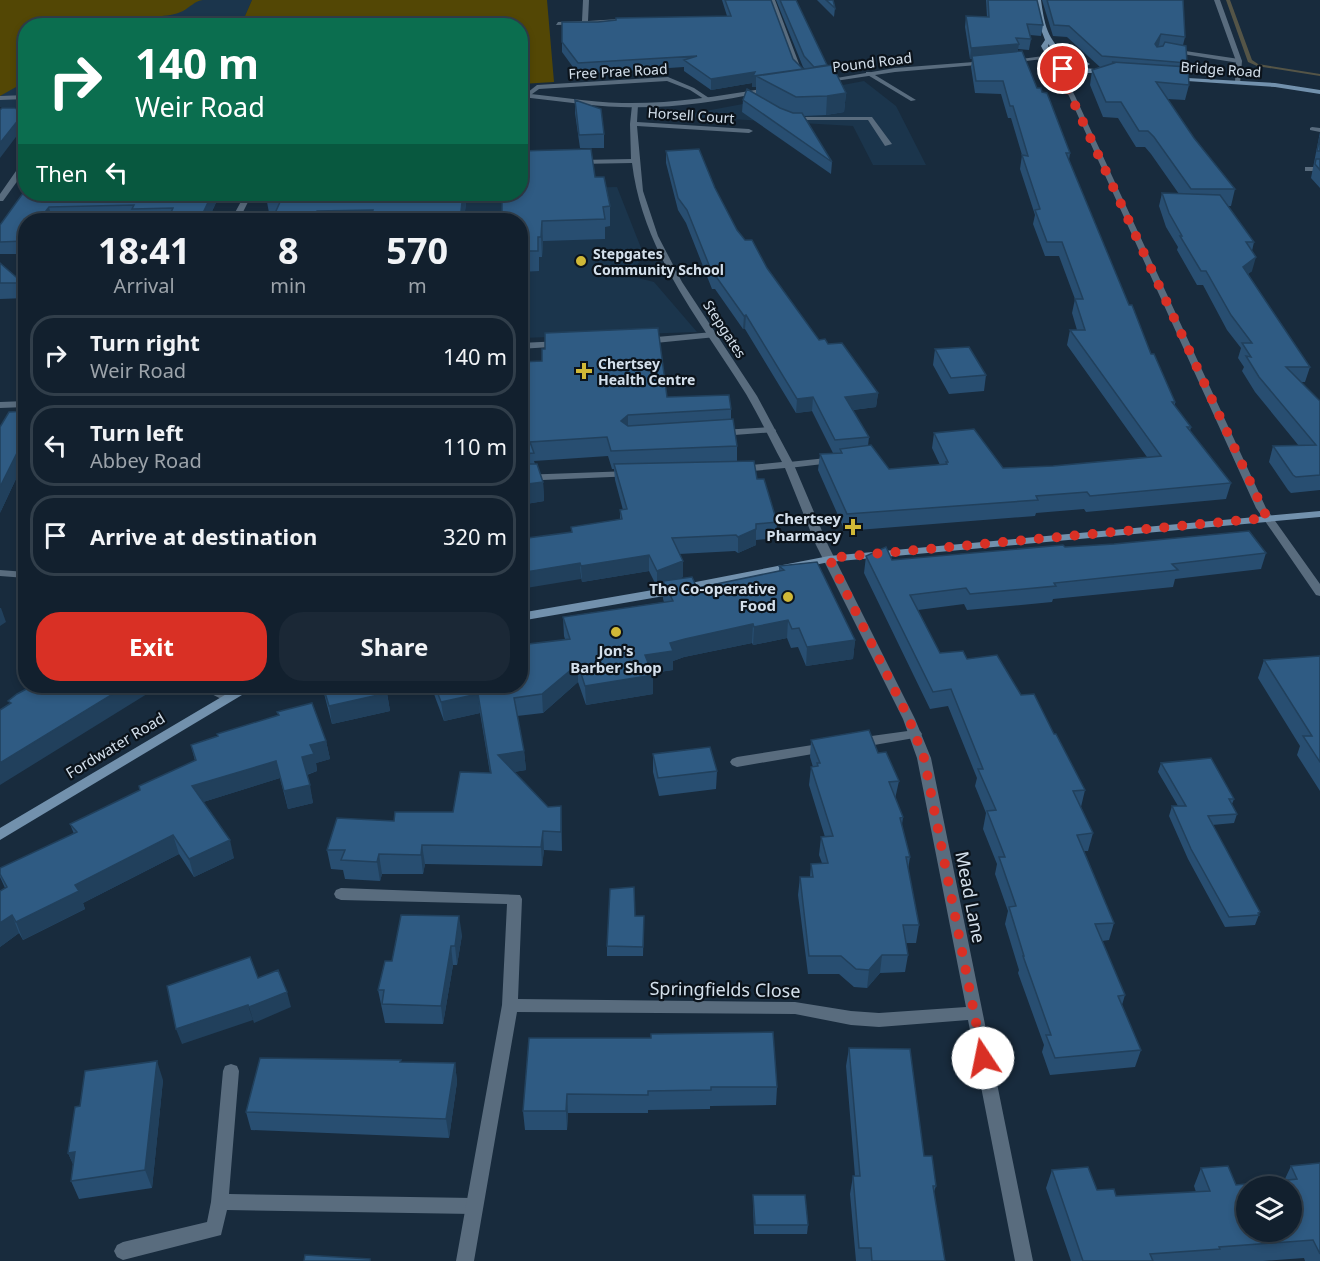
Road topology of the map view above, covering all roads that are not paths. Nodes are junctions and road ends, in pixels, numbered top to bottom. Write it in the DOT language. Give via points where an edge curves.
graph roads {
  1 [pos="585,0"];
  2 [pos="772,0"];
  3 [pos="1038,0"];
  4 [pos="1217,0"];
  5 [pos="626,21"];
  6 [pos="585,22"];
  7 [pos="558,24"];
  8 [pos="1047,41"];
  9 [pos="1161,49"];
  10 [pos="1065,55"];
  11 [pos="1048,56"];
  12 [pos="1074,60"];
  13 [pos="1006,61"];
  14 [pos="1239,61"];
  15 [pos="1055,62"];
  16 [pos="1065,66"];
  17 [pos="868,74"];
  18 [pos="1062,77"];
  19 [pos="1161,77"];
  20 [pos="811,82"];
  21 [pos="1238,83"];
  22 [pos="800,84"];
  23 [pos="767,90"];
  24 [pos="528,92"];
  25 [pos="1320,92"];
  26 [pos="745,94"];
  27 [pos="528,96"];
  28 [pos="18,97"];
  29 [pos="0,98"];
  30 [pos="709,100"];
  31 [pos="913,100"];
  32 [pos="757,102"];
  33 [pos="635,105"];
  34 [pos="0,114"];
  35 [pos="18,114"];
  36 [pos="782,116"];
  37 [pos="633,124"];
  38 [pos="748,131"];
  39 [pos="888,144"];
  40 [pos="569,162"];
  41 [pos="635,162"];
  42 [pos="1308,169"];
  43 [pos="1320,169"];
  44 [pos="18,174"];
  45 [pos="0,199"];
  46 [pos="712,335"];
  47 [pos="638,341"];
  48 [pos="567,344"];
  49 [pos="528,346"];
  50 [pos="18,404"];
  51 [pos="0,405"];
  52 [pos="771,430"];
  53 [pos="710,434"];
  54 [pos="852,458"];
  55 [pos="789,465"];
  56 [pos="734,470"];
  57 [pos="647,473"];
  58 [pos="528,478"];
  59 [pos="1320,514"];
  60 [pos="1267,518"];
  61 [pos="829,558"];
  62 [pos="0,573"];
  63 [pos="18,574"];
  64 [pos="1320,592"];
  65 [pos="528,615"];
  66 [pos="217,693"];
  67 [pos="235,693"];
  68 [pos="225,698"];
  69 [pos="915,734"];
  70 [pos="737,762"];
  71 [pos="0,835"];
  72 [pos="341,894"];
  73 [pos="510,1005"];
  74 [pos="974,1013"];
  75 [pos="231,1071"];
  76 [pos="220,1202"];
  77 [pos="473,1206"];
  78 [pos="123,1251"];
  79 [pos="465,1261"];
  80 [pos="1024,1261"];
  1 -- 6 [label="street"];
  2 -- 20 [label="street" via="798,69"];
  3 -- 8 [label="main road"];
  4 -- 14 [label="street"];
  5 -- 6 [label="street"];
  6 -- 7 [label="street"];
  8 -- 10 [label="main road"];
  8 -- 11 [label="main road" via="1044,45"];
  9 -- 14 [label="street"];
  10 -- 11 [label="street, Pound Road"];
  10 -- 12 [label="main road"];
  11 -- 13 [label="street, Pound Road"];
  11 -- 15 [label="main road"];
  12 -- 15 [label="street, Pound Road"];
  12 -- 16 [label="street"];
  12 -- 16 [label="main road" via="1113,71"];
  13 -- 15 [label="street, Pound Road"];
  13 -- 17 [label="street, Pound Road"];
  14 -- 21 [label="street"];
  15 -- 16 [label="main road"];
  15 -- 18 [label="street" via="1054,71"];
  16 -- 18 [label="street"];
  17 -- 20 [label="street, Pound Road"];
  17 -- 31 [label="street"];
  18 -- 60 [label="street"];
  19 -- 21 [label="main road, Bridge Road"];
  20 -- 22 [label="street, Pound Road"];
  21 -- 25 [label="main road, Bridge Road"];
  23 -- 26 [label="street"];
  24 -- 30 [label="street, Free Prae Road" via="537,87 668,79"];
  26 -- 30 [label="street"];
  26 -- 32 [label="street"];
  27 -- 33 [label="street, Free Prae Road"];
  28 -- 29 [label="street"];
  30 -- 33 [label="street"];
  33 -- 37 [label="street, Stepgates"];
  34 -- 35 [label="street"];
  36 -- 39 [label="street" via="794,120 870,118"];
  37 -- 38 [label="street, Horsell Court"];
  37 -- 41 [label="street, Stepgates"];
  40 -- 41 [label="street"];
  41 -- 46 [label="street, Stepgates" via="646,218 660,250"];
  42 -- 43 [label="street"];
  44 -- 45 [label="street"];
  46 -- 47 [label="street"];
  46 -- 52 [label="street, Stepgates"];
  48 -- 49 [label="street"];
  50 -- 51 [label="street"];
  52 -- 53 [label="street"];
  52 -- 55 [label="street, Stepgates"];
  54 -- 55 [label="street"];
  55 -- 56 [label="street"];
  55 -- 61 [label="street, Stepgates"];
  57 -- 58 [label="street"];
  59 -- 60 [label="main road"];
  60 -- 61 [label="main road"];
  60 -- 64 [label="street"];
  61 -- 65 [label="main road" via="670,591"];
  61 -- 69 [label="street, Mead Lane"];
  62 -- 63 [label="street"];
  66 -- 68 [label="street"];
  67 -- 68 [label="main road, Fordwater Road"];
  68 -- 71 [label="main road, Fordwater Road"];
  69 -- 70 [label="street"];
  69 -- 74 [label="street, Mead Lane" via="924,758"];
  72 -- 73 [label="street" via="515,899"];
  73 -- 74 [label="street, Springfields Close" via="795,1008 879,1020"];
  73 -- 77 [label="street"];
  74 -- 80 [label="street, Mead Lane"];
  75 -- 76 [label="street"];
  76 -- 77 [label="street"];
  76 -- 78 [label="street" via="215,1229"];
  77 -- 79 [label="street"];
}
